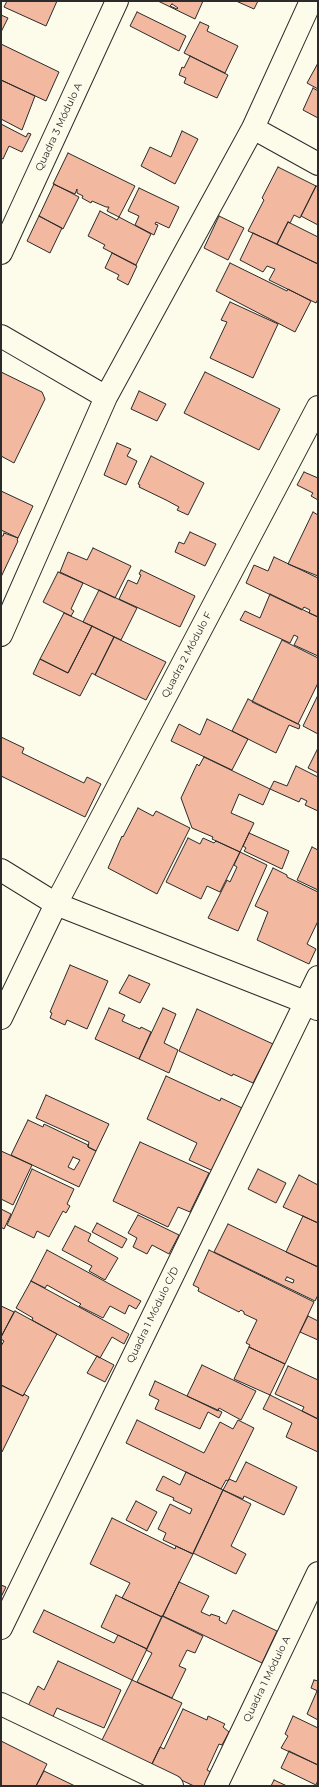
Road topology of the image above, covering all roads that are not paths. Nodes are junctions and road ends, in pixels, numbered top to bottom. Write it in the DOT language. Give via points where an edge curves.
graph roads {
  1 [pos="117,1"];
  2 [pos="311,1"];
  3 [pos="253,128"];
  4 [pos="318,164"];
  5 [pos="1,253"];
  6 [pos="1,336"];
  7 [pos="106,398"];
  8 [pos="318,406"];
  9 [pos="1,635"];
  10 [pos="1,870"];
  11 [pos="56,904"];
  12 [pos="318,977"];
  13 [pos="312,1006"];
  14 [pos="1,1018"];
  15 [pos="318,1572"];
  16 [pos="1,1628"];
  17 [pos="1,1704"];
  18 [pos="172,1786"];
  19 [pos="216,1786"];
  1 -- 5 [label="street, Quadra 3 Módulo A"];
  2 -- 3 [label="street"];
  3 -- 4 [label="street"];
  3 -- 7 [label="street"];
  6 -- 7 [label="street"];
  7 -- 9 [label="street"];
  8 -- 11 [label="street, Quadra 2 Módulo F"];
  10 -- 11 [label="street"];
  11 -- 13 [label="street"];
  11 -- 14 [label="street, Quadra 2 Módulo F"];
  12 -- 13 [label="street, Quadra 1 Módulo C/D"];
  13 -- 16 [label="street, Quadra 1 Módulo C/D"];
  15 -- 19 [label="street, Quadra 1 Módulo A"];
  17 -- 18 [label="street"];
}
